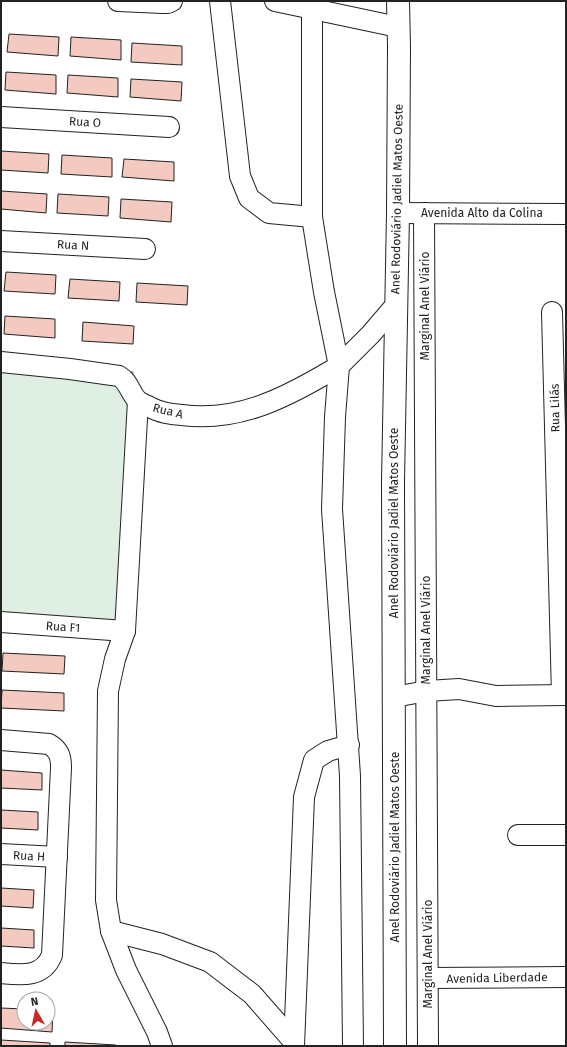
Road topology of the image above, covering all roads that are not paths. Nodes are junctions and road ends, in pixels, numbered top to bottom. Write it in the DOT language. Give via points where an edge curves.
graph roads {
  1 [pos="118,1"];
  2 [pos="172,1"];
  3 [pos="220,1"];
  4 [pos="275,1"];
  5 [pos="398,1"];
  6 [pos="312,9"];
  7 [pos="398,27"];
  8 [pos="1,117"];
  9 [pos="169,127"];
  10 [pos="398,213"];
  11 [pos="424,213"];
  12 [pos="566,214"];
  13 [pos="312,217"];
  14 [pos="1,241"];
  15 [pos="145,249"];
  16 [pos="396,306"];
  17 [pos="552,312"];
  18 [pos="1,362"];
  19 [pos="339,366"];
  20 [pos="138,401"];
  21 [pos="1,622"];
  22 [pos="125,632"];
  23 [pos="427,691"];
  24 [pos="564,695"];
  25 [pos="394,697"];
  26 [pos="1,740"];
  27 [pos="348,745"];
  28 [pos="566,834"];
  29 [pos="518,835"];
  30 [pos="1,854"];
  31 [pos="57,857"];
  32 [pos="110,931"];
  33 [pos="1,973"];
  34 [pos="566,977"];
  35 [pos="428,978"];
  36 [pos="294,1044"];
  37 [pos="162,1046"];
  38 [pos="353,1046"];
  39 [pos="395,1046"];
  40 [pos="428,1046"];
  1 -- 2 [label="street"];
  3 -- 13 [label="street" via="240,176 249,198 269,213"];
  4 -- 6 [label="street"];
  5 -- 7 [label="highway, Anel Rodoviário Jadiel Matos Oeste"];
  6 -- 7 [label="street"];
  6 -- 13 [label="street"];
  7 -- 10 [label="highway, Anel Rodoviário Jadiel Matos Oeste"];
  8 -- 9 [label="street, Rua O"];
  10 -- 11 [label="street, Avenida Alto da Colina"];
  10 -- 16 [label="highway, Anel Rodoviário Jadiel Matos Oeste"];
  11 -- 12 [label="street, Avenida Alto da Colina"];
  11 -- 23 [label="street, Marginal Anel Viário"];
  13 -- 19 [label="street"];
  14 -- 15 [label="street, Rua N"];
  16 -- 19 [label="street, Rua A"];
  16 -- 25 [label="highway, Anel Rodoviário Jadiel Matos Oeste"];
  17 -- 24 [label="street, Rua Lilás"];
  18 -- 20 [label="street, Rua A" via="119,376 124,379"];
  19 -- 20 [label="street, Rua A" via="280,399 254,409 223,416 193,417 165,413"];
  19 -- 27 [label="street" via="332,509"];
  20 -- 22 [label="street"];
  21 -- 22 [label="street, Rua F1"];
  22 -- 32 [label="street" via="115,659 108,691 106,900"];
  23 -- 24 [label="street" via="459,689 496,696"];
  23 -- 25 [label="street"];
  23 -- 35 [label="street, Marginal Anel Viário"];
  25 -- 39 [label="highway, Anel Rodoviário Jadiel Matos Oeste"];
  26 -- 31 [label="street" via="49,744 56,748 61,756"];
  27 -- 36 [label="street" via="328,751 314,760 304,797"];
  27 -- 38 [label="street"];
  28 -- 29 [label="street"];
  30 -- 31 [label="street, Rua H"];
  31 -- 33 [label="street" via="52,955 49,962 44,968 33,973"];
  32 -- 36 [label="street" via="162,944 210,962 252,994"];
  32 -- 37 [label="street"];
  34 -- 35 [label="street, Avenida Liberdade"];
  35 -- 40 [label="street, Marginal Anel Viário"];
}
